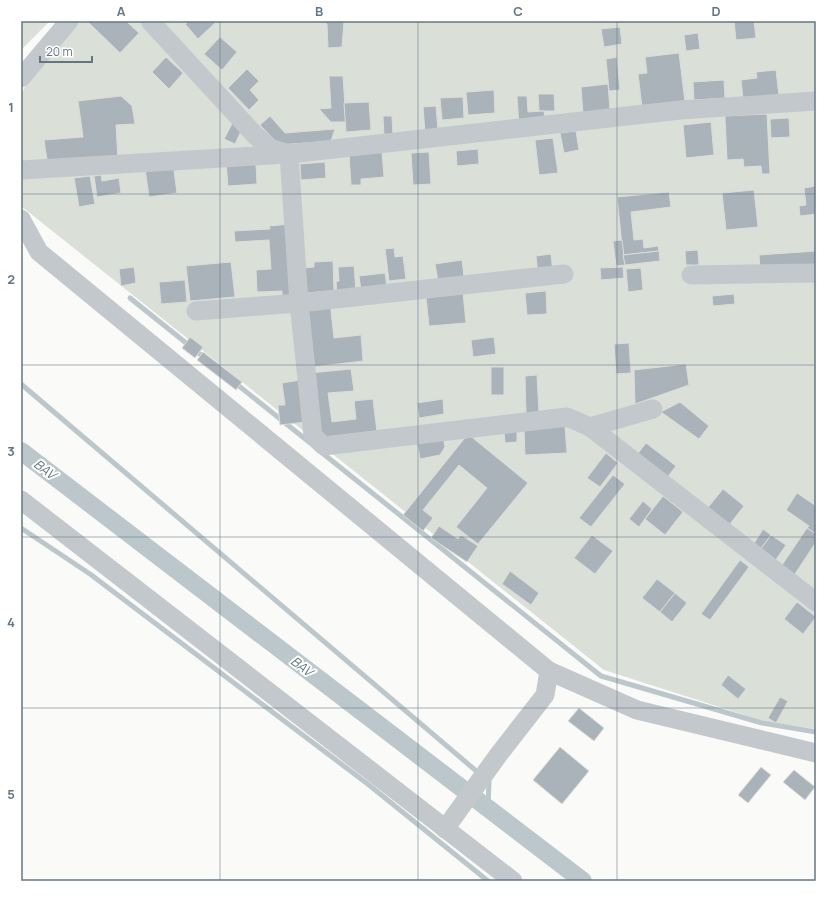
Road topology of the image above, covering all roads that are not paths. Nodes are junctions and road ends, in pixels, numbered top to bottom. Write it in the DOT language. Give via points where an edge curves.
graph roads {
  1 [pos="69,21"];
  2 [pos="150,21"];
  3 [pos="21,76"];
  4 [pos="816,101"];
  5 [pos="289,154"];
  6 [pos="21,170"];
  7 [pos="21,219"];
  8 [pos="816,273"];
  9 [pos="564,274"];
  10 [pos="691,275"];
  11 [pos="300,303"];
  12 [pos="196,311"];
  13 [pos="653,408"];
  14 [pos="590,427"];
  15 [pos="324,446"];
  16 [pos="304,469"];
  17 [pos="21,500"];
  18 [pos="816,602"];
  19 [pos="550,671"];
  20 [pos="816,752"];
  21 [pos="445,829"];
  22 [pos="513,881"];
  1 -- 3 [label="street"];
  2 -- 5 [label="street" via="255,135 270,148"];
  4 -- 5 [label="street" via="680,110"];
  5 -- 6 [label="street"];
  5 -- 11 [label="street"];
  7 -- 16 [label="street" via="39,252"];
  8 -- 10 [label="street"];
  9 -- 11 [label="street"];
  11 -- 12 [label="street"];
  11 -- 15 [label="street" via="313,436"];
  13 -- 14 [label="street"];
  14 -- 15 [label="street" via="567,417"];
  14 -- 18 [label="street"];
  15 -- 16 [label="street"];
  16 -- 19 [label="street"];
  17 -- 21 [label="street"];
  19 -- 20 [label="street" via="637,710"];
  19 -- 21 [label="street" via="545,696"];
  21 -- 22 [label="street"];
}
